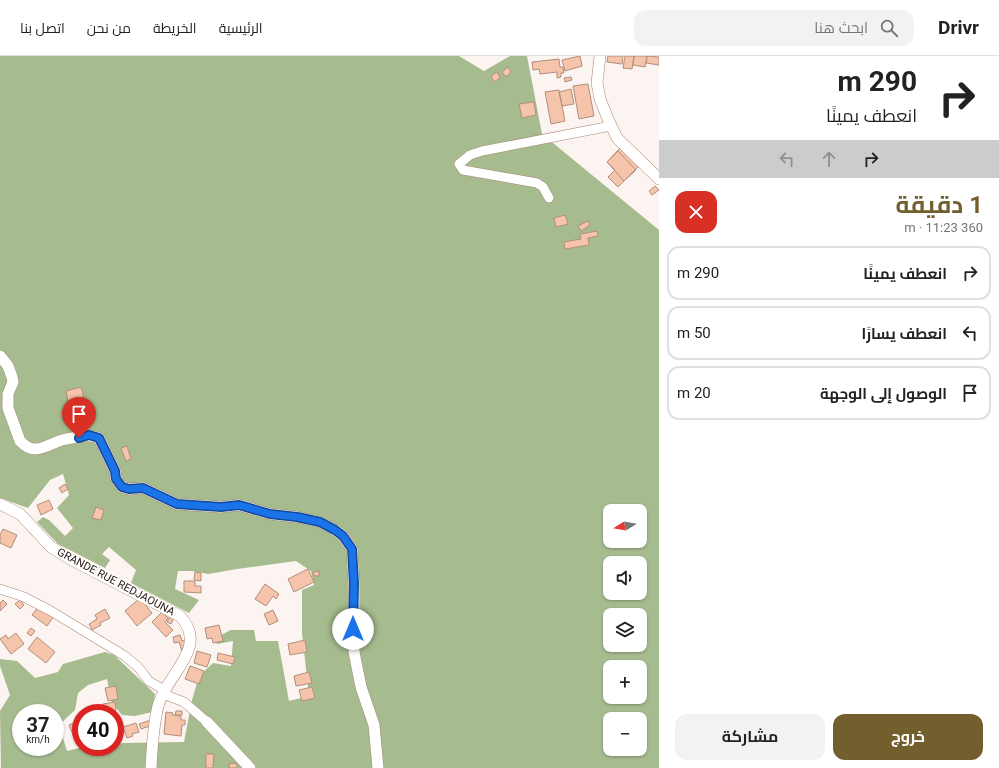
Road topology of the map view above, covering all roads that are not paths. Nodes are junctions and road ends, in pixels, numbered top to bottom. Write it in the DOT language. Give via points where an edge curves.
graph roads {
  1 [pos="600,56"];
  2 [pos="611,126"];
  3 [pos="659,179"];
  4 [pos="549,198"];
  5 [pos="0,356"];
  6 [pos="0,504"];
  7 [pos="0,589"];
  8 [pos="164,692"];
  9 [pos="207,722"];
  10 [pos="151,768"];
  11 [pos="250,768"];
  12 [pos="378,768"];
  1 -- 2 [label="street" via="598,90"];
  2 -- 3 [label="street" via="617,138"];
  2 -- 4 [label="street" via="482,151 460,161 463,170 537,183 543,187"];
  5 -- 12 [label="street" via="12,377 8,408 20,441 24,445 42,449 62,440 89,435 99,438 115,471 116,479 122,487 143,488 177,504 221,507 239,505 270,514 320,522 343,536 352,549 354,652 361,686 374,725"];
  6 -- 8 [label="street, GRANDE RUE REDJAOUNA" via="20,514 51,547 180,616 188,624 191,638 188,652"];
  7 -- 8 [label="street" via="51,612 125,656 149,681"];
  8 -- 9 [label="street" via="184,702"];
  8 -- 10 [label="street, GRANDE RUE REDJAOUNA" via="156,717"];
  9 -- 11 [label="street"];
}
